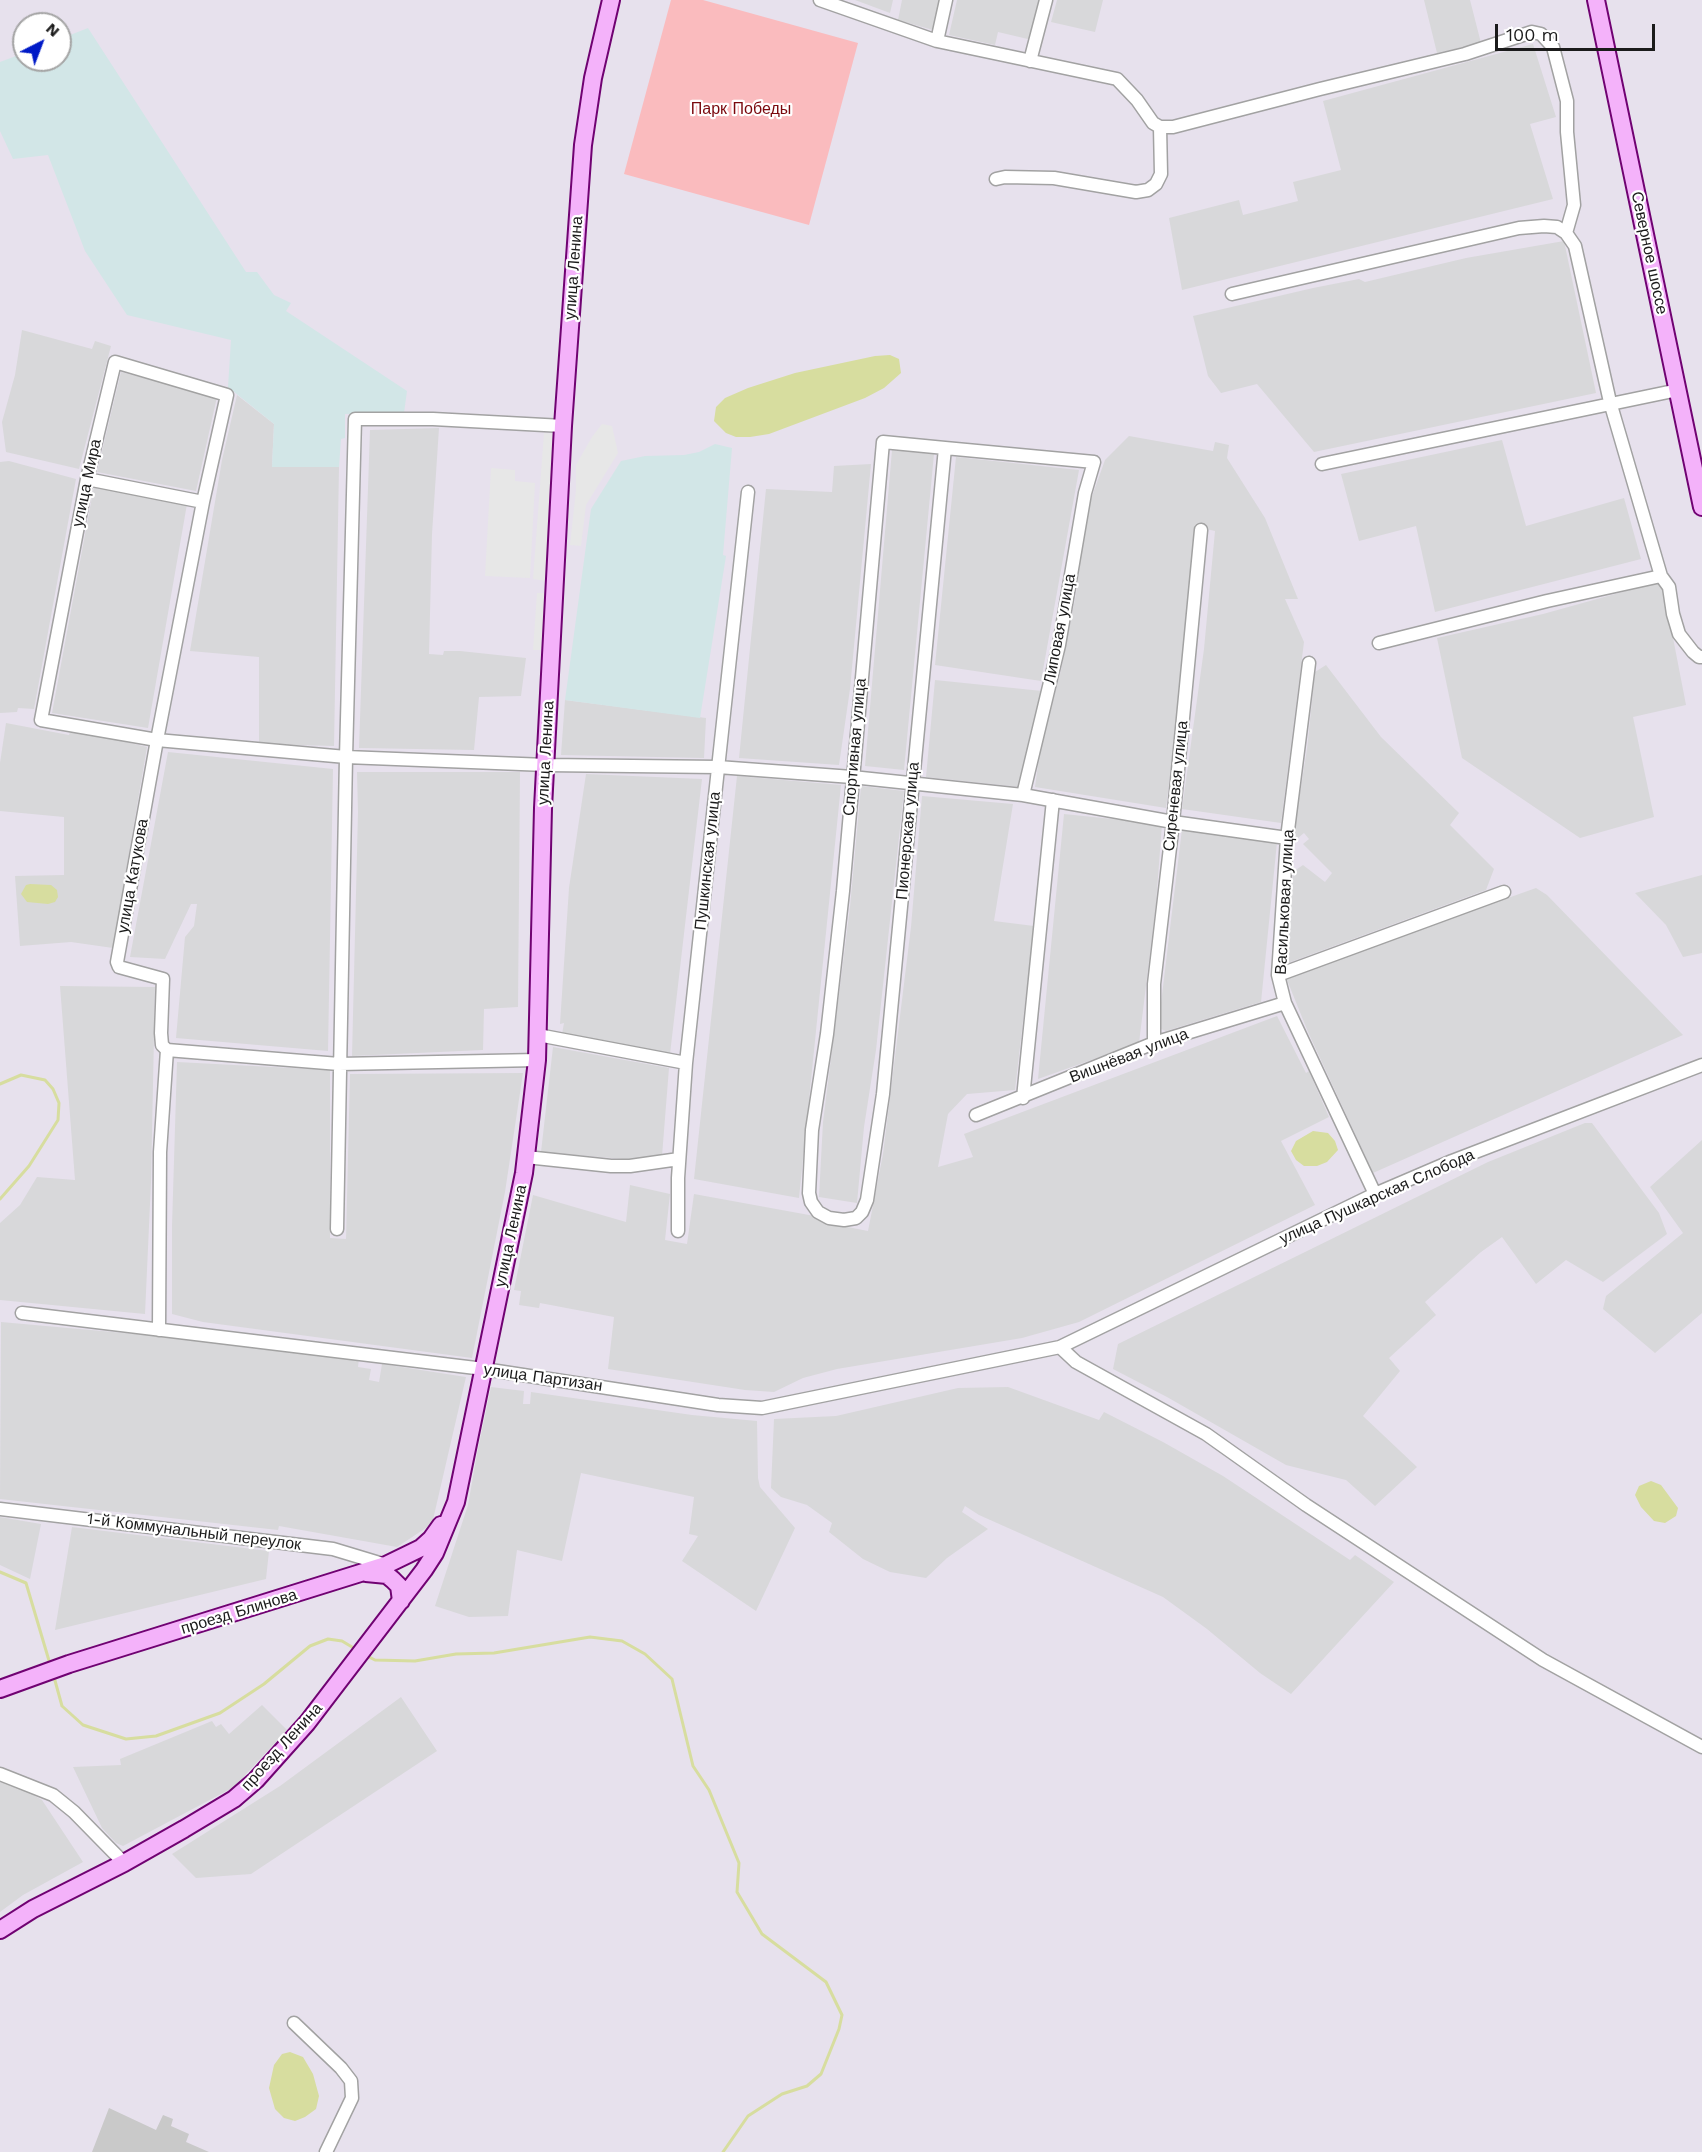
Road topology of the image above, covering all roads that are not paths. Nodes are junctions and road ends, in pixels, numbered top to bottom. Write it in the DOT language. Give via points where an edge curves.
graph roads {
  1 [pos="611,0"];
  2 [pos="946,0"];
  3 [pos="1046,0"];
  4 [pos="1596,0"];
  5 [pos="826,1"];
  6 [pos="937,41"];
  7 [pos="1030,61"];
  8 [pos="1160,127"];
  9 [pos="996,179"];
  10 [pos="1566,233"];
  11 [pos="1232,294"];
  12 [pos="1678,390"];
  13 [pos="227,395"];
  14 [pos="1610,402"];
  15 [pos="563,426"];
  16 [pos="945,448"];
  17 [pos="1094,462"];
  18 [pos="1322,464"];
  19 [pos="87,479"];
  20 [pos="748,492"];
  21 [pos="203,502"];
  22 [pos="1702,507"];
  23 [pos="1201,530"];
  24 [pos="1661,576"];
  25 [pos="1378,643"];
  26 [pos="1702,657"];
  27 [pos="1309,663"];
  28 [pos="157,740"];
  29 [pos="346,757"];
  30 [pos="546,765"];
  31 [pos="718,767"];
  32 [pos="852,777"];
  33 [pos="913,783"];
  34 [pos="1023,795"];
  35 [pos="1053,800"];
  36 [pos="1173,822"];
  37 [pos="1287,838"];
  38 [pos="1503,892"];
  39 [pos="1278,975"];
  40 [pos="1285,1003"];
  41 [pos="538,1035"];
  42 [pos="1154,1043"];
  43 [pos="166,1050"];
  44 [pos="537,1060"];
  45 [pos="686,1063"];
  46 [pos="339,1064"];
  47 [pos="1702,1065"];
  48 [pos="1023,1098"];
  49 [pos="976,1115"];
  50 [pos="526,1156"];
  51 [pos="679,1159"];
  52 [pos="1375,1194"];
  53 [pos="862,1212"];
  54 [pos="336,1229"];
  55 [pos="678,1231"];
  56 [pos="22,1313"];
  57 [pos="159,1330"];
  58 [pos="1060,1347"];
  59 [pos="484,1369"];
  60 [pos="456,1502"];
  61 [pos="0,1509"];
  62 [pos="386,1565"];
  63 [pos="362,1572"];
  64 [pos="401,1601"];
  65 [pos="0,1689"];
  66 [pos="1702,1747"];
  67 [pos="0,1774"];
  68 [pos="124,1863"];
  69 [pos="0,1930"];
  70 [pos="294,2023"];
  71 [pos="326,2152"];
  1 -- 15 [label="main road, улица Ленина" via="583,145"];
  2 -- 6 [label="street"];
  3 -- 7 [label="street"];
  4 -- 12 [label="main road, Северное шоссе"];
  5 -- 6 [label="street"];
  6 -- 7 [label="street"];
  7 -- 8 [label="street" via="1117,79"];
  8 -- 9 [label="street" via="1161,174 1148,190 1136,192 1054,178"];
  8 -- 10 [label="street" via="1173,127 1465,54 1532,32 1541,34 1553,47 1567,101 1574,205"];
  10 -- 11 [label="street" via="1550,226 1519,228"];
  10 -- 14 [label="street" via="1575,246"];
  12 -- 14 [label="street"];
  12 -- 22 [label="main road, Северное шоссе"];
  13 -- 19 [label="street, улица Мира" via="115,362"];
  13 -- 21 [label="street, улица Катукова"];
  14 -- 18 [label="street"];
  14 -- 24 [label="street"];
  15 -- 29 [label="street" via="355,419"];
  15 -- 30 [label="main road, улица Ленина"];
  16 -- 17 [label="street, Спортивная улица"];
  16 -- 32 [label="street, Спортивная улица" via="883,442"];
  16 -- 33 [label="street, Пионерская улица"];
  17 -- 34 [label="street, Липовая улица" via="1084,493 1059,645"];
  19 -- 21 [label="street"];
  19 -- 28 [label="street, улица Мира" via="41,720"];
  20 -- 31 [label="street, Пушкинская улица"];
  21 -- 28 [label="street, улица Катукова"];
  23 -- 36 [label="street, Сиреневая улица"];
  24 -- 25 [label="street"];
  24 -- 26 [label="street" via="1668,587 1679,634"];
  27 -- 37 [label="street, Васильковая улица"];
  28 -- 29 [label="street"];
  28 -- 43 [label="street, улица Катукова" via="117,962 119,967 163,979 160,1033"];
  29 -- 30 [label="street"];
  29 -- 46 [label="street"];
  30 -- 31 [label="street"];
  30 -- 41 [label="main road, улица Ленина"];
  31 -- 32 [label="street"];
  31 -- 45 [label="street, Пушкинская улица"];
  32 -- 33 [label="street"];
  32 -- 53 [label="street, Спортивная улица" via="827,1034 812,1130 809,1193 818,1212 829,1218 856,1218"];
  33 -- 34 [label="street"];
  33 -- 53 [label="street, Пионерская улица" via="883,1094"];
  34 -- 35 [label="street"];
  35 -- 36 [label="street"];
  35 -- 48 [label="street"];
  36 -- 37 [label="street"];
  36 -- 42 [label="street, Сиреневая улица" via="1154,984"];
  37 -- 39 [label="street, Васильковая улица"];
  38 -- 39 [label="street"];
  39 -- 40 [label="street, Васильковая улица"];
  40 -- 42 [label="street, Вишнёвая улица"];
  40 -- 52 [label="street, Васильковая улица"];
  41 -- 44 [label="main road, улица Ленина"];
  41 -- 45 [label="street"];
  42 -- 48 [label="street, Вишнёвая улица"];
  43 -- 46 [label="street"];
  43 -- 57 [label="street, улица Катукова" via="160,1152"];
  44 -- 46 [label="street"];
  44 -- 50 [label="main road, улица Ленина"];
  45 -- 51 [label="street, Пушкинская улица"];
  46 -- 54 [label="street"];
  47 -- 52 [label="street, улица Пушкарская Слобода"];
  48 -- 49 [label="street, Вишнёвая улица"];
  50 -- 51 [label="street" via="610,1166"];
  50 -- 59 [label="main road, улица Ленина"];
  51 -- 55 [label="street, Пушкинская улица"];
  52 -- 58 [label="street, улица Пушкарская Слобода"];
  56 -- 57 [label="street, улица Партизан"];
  57 -- 59 [label="street, улица Партизан"];
  58 -- 59 [label="street, улица Партизан" via="762,1408 717,1405"];
  58 -- 66 [label="street" via="1076,1362 1206,1434 1306,1505 1543,1660"];
  59 -- 60 [label="main road, улица Ленина"];
  60 -- 62 [label="main road, проезд Блинова" via="431,1539 415,1552"];
  60 -- 64 [label="main road, проезд Ленина" via="435,1553"];
  61 -- 62 [label="street, 1-й Коммунальный переулок" via="333,1549"];
  62 -- 63 [label="main road, проезд Блинова"];
  63 -- 64 [label="main road" via="387,1575 399,1586"];
  63 -- 65 [label="main road, проезд Блинова"];
  64 -- 68 [label="main road, проезд Ленина" via="307,1723 256,1780 234,1799"];
  67 -- 68 [label="street" via="52,1796 74,1812"];
  68 -- 69 [label="main road, проезд Ленина"];
  70 -- 71 [label="street" via="351,2081 352,2098"];
}
